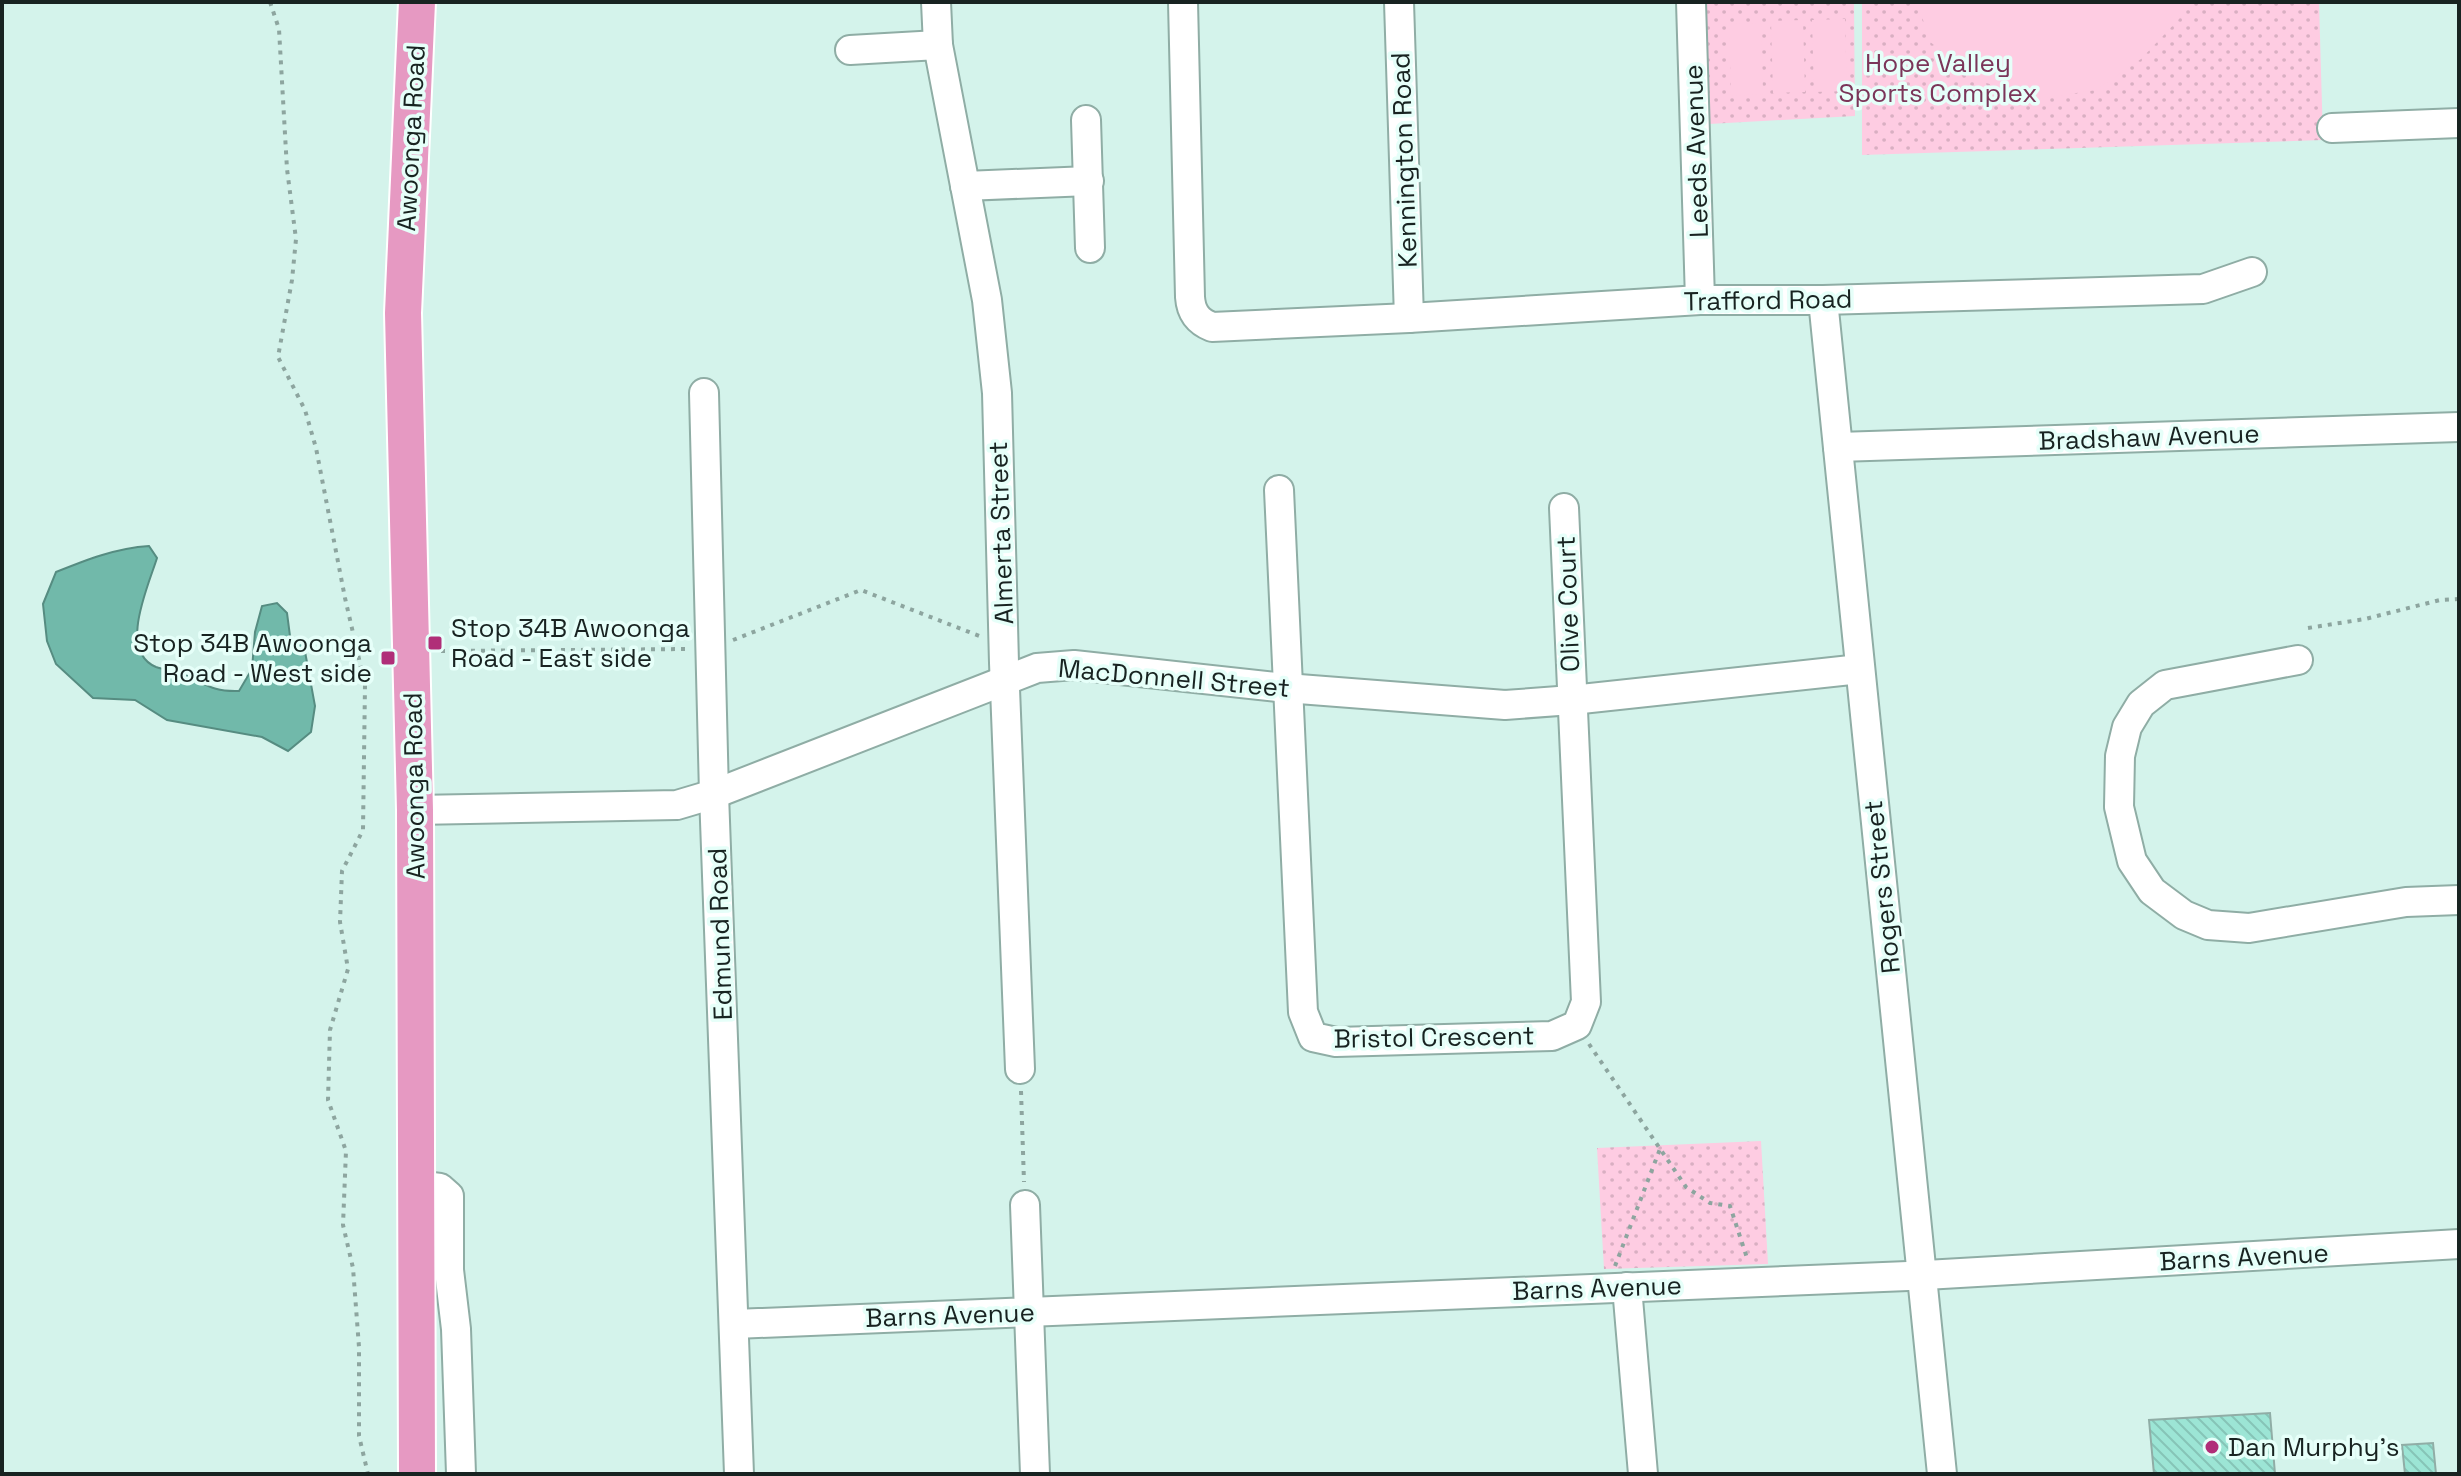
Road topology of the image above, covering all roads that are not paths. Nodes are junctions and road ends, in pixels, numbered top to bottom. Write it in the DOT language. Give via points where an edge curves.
graph roads {
  1 [pos="417,2"];
  2 [pos="936,2"];
  3 [pos="1183,2"];
  4 [pos="1399,2"];
  5 [pos="1691,2"];
  6 [pos="938,45"];
  7 [pos="850,50"];
  8 [pos="1086,120"];
  9 [pos="2459,123"];
  10 [pos="2332,128"];
  11 [pos="1089,181"];
  12 [pos="965,186"];
  13 [pos="1090,248"];
  14 [pos="2252,272"];
  15 [pos="1700,300"];
  16 [pos="1823,300"];
  17 [pos="1409,318"];
  18 [pos="704,393"];
  19 [pos="2459,427"];
  20 [pos="1838,447"];
  21 [pos="1279,490"];
  22 [pos="1564,508"];
  23 [pos="2298,660"];
  24 [pos="1860,669"];
  25 [pos="1005,682"];
  26 [pos="1286,688"];
  27 [pos="1572,700"];
  28 [pos="714,794"];
  29 [pos="415,810"];
  30 [pos="2459,900"];
  31 [pos="1020,1069"];
  32 [pos="416,1185"];
  33 [pos="1025,1205"];
  34 [pos="2459,1244"];
  35 [pos="1922,1275"];
  36 [pos="1617,1287"];
  37 [pos="1030,1312"];
  38 [pos="735,1324"];
  39 [pos="417,1474"];
  40 [pos="461,1474"];
  41 [pos="739,1474"];
  42 [pos="1035,1474"];
  43 [pos="1643,1474"];
  44 [pos="1942,1474"];
  1 -- 29 [label="main road, Awoonga Road" via="403,313"];
  2 -- 6 [label="street, Almerta Street"];
  3 -- 17 [label="street, Trafford Road" via="1191,310 1212,327"];
  4 -- 17 [label="street, Kennington Road"];
  5 -- 15 [label="street, Leeds Avenue"];
  6 -- 7 [label="street"];
  6 -- 12 [label="street, Almerta Street"];
  8 -- 11 [label="street"];
  9 -- 10 [label="street"];
  11 -- 12 [label="street"];
  11 -- 13 [label="street"];
  12 -- 25 [label="street, Almerta Street" via="987,300 997,393"];
  14 -- 16 [label="street, Trafford Road" via="2203,289"];
  15 -- 16 [label="street, Trafford Road"];
  15 -- 17 [label="street, Trafford Road"];
  16 -- 20 [label="street, Rogers Street"];
  18 -- 28 [label="street, Edmund Road"];
  19 -- 20 [label="street, Bradshaw Avenue"];
  20 -- 24 [label="street, Rogers Street"];
  21 -- 26 [label="street"];
  22 -- 27 [label="street, Olive Court"];
  23 -- 30 [label="street" via="2165,685 2141,704 2127,727 2120,756 2119,807 2132,861 2152,891 2208,925 2249,928 2406,902"];
  24 -- 27 [label="street, MacDonnell Street"];
  24 -- 35 [label="street, Rogers Street"];
  25 -- 26 [label="street, MacDonnell Street" via="1037,668 1074,665"];
  25 -- 28 [label="street, MacDonnell Street"];
  25 -- 31 [label="street, Almerta Street"];
  26 -- 27 [label="street, MacDonnell Street" via="1505,705"];
  26 -- 27 [label="street, Bristol Crescent" via="1303,1012 1313,1037 1336,1042 1552,1036 1577,1025 1586,1002"];
  28 -- 29 [label="street, MacDonnell Street" via="677,805"];
  28 -- 38 [label="street, Edmund Road"];
  29 -- 32 [label="main road, Awoonga Road"];
  32 -- 39 [label="main road, Awoonga Road"];
  32 -- 40 [label="street" via="440,1188 449,1196"];
  33 -- 37 [label="street"];
  34 -- 35 [label="street, Barns Avenue"];
  35 -- 36 [label="street, Barns Avenue"];
  35 -- 44 [label="street, Rogers Street"];
  36 -- 37 [label="street, Barns Avenue"];
  36 -- 43 [label="street"];
  37 -- 38 [label="street, Barns Avenue"];
  37 -- 42 [label="street"];
  38 -- 41 [label="street, Edmund Road"];
}
